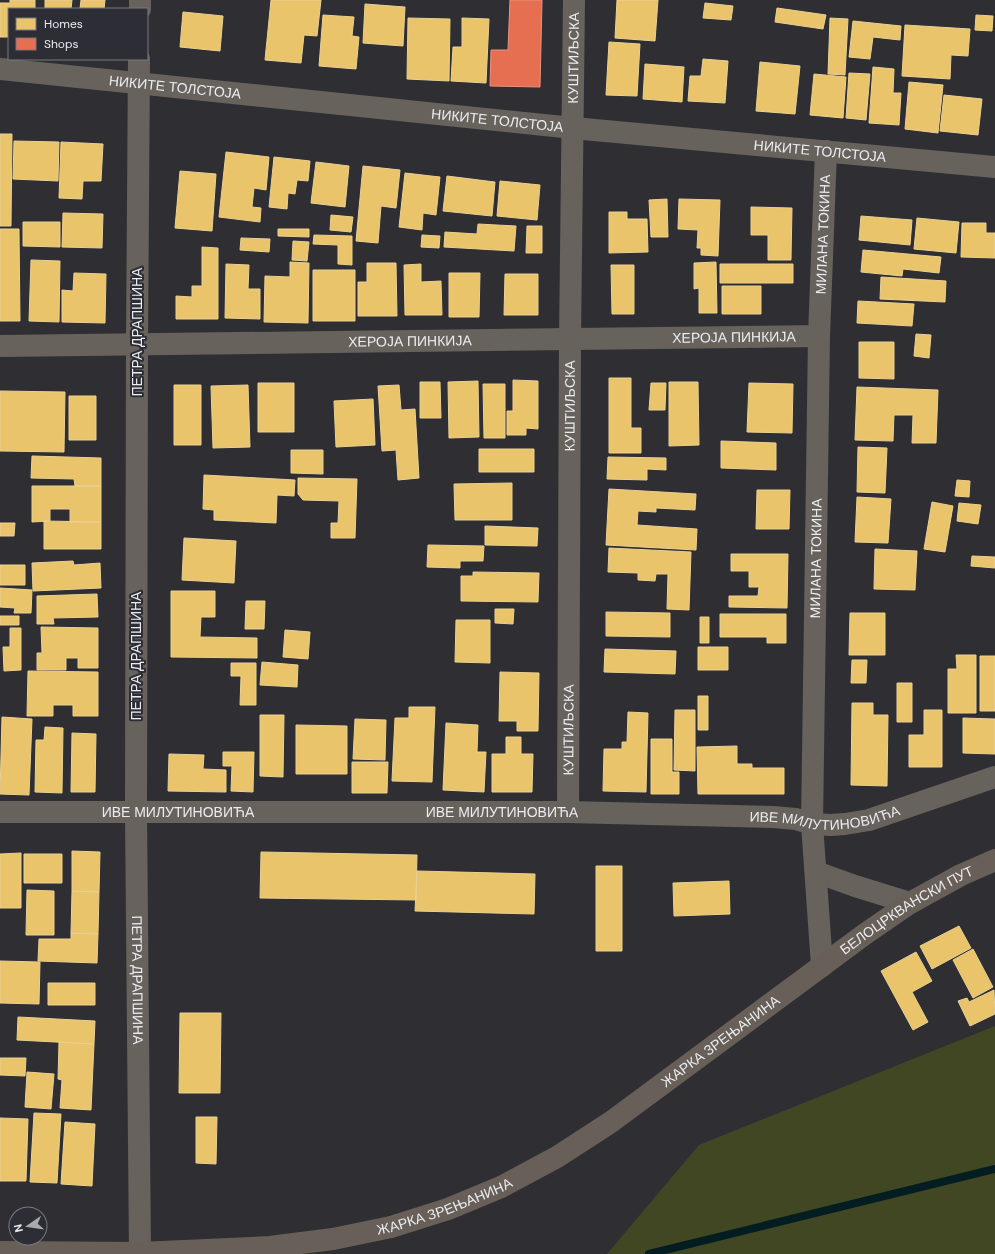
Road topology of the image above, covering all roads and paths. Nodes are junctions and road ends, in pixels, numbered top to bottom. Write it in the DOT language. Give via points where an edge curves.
graph roads {
  1 [pos="574,0"];
  2 [pos="139,60"];
  3 [pos="0,69"];
  4 [pos="139,83"];
  5 [pos="573,128"];
  6 [pos="826,151"];
  7 [pos="995,167"];
  8 [pos="819,336"];
  9 [pos="570,340"];
  10 [pos="137,344"];
  11 [pos="0,346"];
  12 [pos="995,777"];
  13 [pos="0,812"];
  14 [pos="136,812"];
  15 [pos="568,812"];
  16 [pos="812,824"];
  17 [pos="995,860"];
  18 [pos="816,872"];
  19 [pos="910,903"];
  20 [pos="822,966"];
  21 [pos="0,1252"];
  22 [pos="140,1253"];
  1 -- 5 [label="street, КУШТИЉСКА"];
  2 -- 4 [label="street, ПЕТРА ДРАПШИНА"];
  3 -- 4 [label="street, НИКИТЕ ТОЛСТОЈА"];
  4 -- 5 [label="street, НИКИТЕ ТОЛСТОЈА"];
  4 -- 10 [label="street, ПЕТРА ДРАПШИНА"];
  5 -- 6 [label="street, НИКИТЕ ТОЛСТОЈА"];
  5 -- 9 [label="street, КУШТИЉСКА"];
  6 -- 7 [label="street, НИКИТЕ ТОЛСТОЈА"];
  6 -- 8 [label="street, МИЛАНА ТОКИНА"];
  8 -- 9 [label="street, ХЕРОЈА ПИНКИЈА"];
  8 -- 16 [label="street, МИЛАНА ТОКИНА"];
  9 -- 10 [label="street, ХЕРОЈА ПИНКИЈА"];
  9 -- 15 [label="street, КУШТИЉСКА"];
  10 -- 11 [label="street, ХЕРОЈА ПИНКИЈА"];
  10 -- 14 [label="street, ПЕТРА ДРАПШИНА"];
  12 -- 16 [label="street, ИВЕ МИЛУТИНОВИЋА" via="869,820 845,824"];
  13 -- 14 [label="street, ИВЕ МИЛУТИНОВИЋА"];
  14 -- 15 [label="street, ИВЕ МИЛУТИНОВИЋА"];
  14 -- 22 [label="street, ПЕТРА ДРАПШИНА"];
  15 -- 16 [label="street, ИВЕ МИЛУТИНОВИЋА" via="773,817 796,819"];
  16 -- 18 [label="street, МИЛАНА ТОКИНА"];
  17 -- 19 [label="main road, БЕЛОЦРКВАНСКИ ПУТ"];
  18 -- 19 [label="street"];
  18 -- 20 [label="street, МИЛАНА ТОКИНА"];
  19 -- 20 [label="main road, БЕЛОЦРКВАНСКИ ПУТ"];
  20 -- 22 [label="main road, ЖАРКА ЗРЕЊАНИНА" via="611,1122 557,1157 501,1187 448,1209 391,1227 333,1239 270,1247"];
  21 -- 22 [label="main road, ЖАРКА ЗРЕЊАНИНА"];
}
